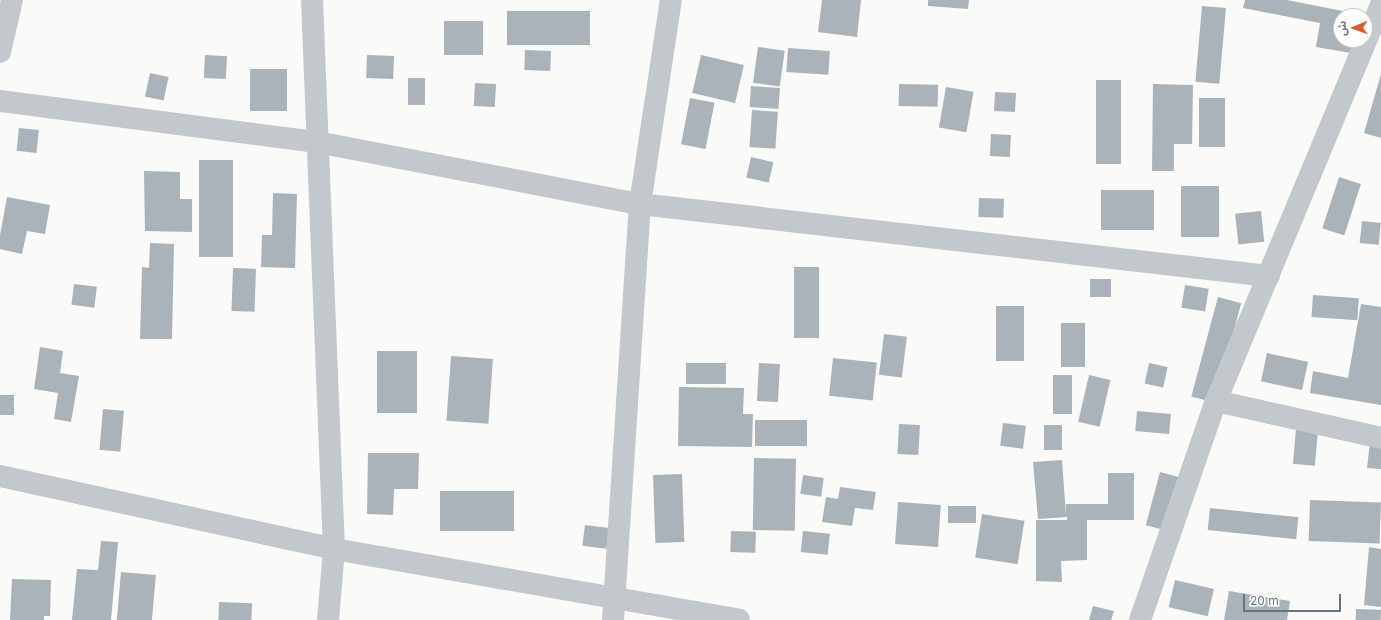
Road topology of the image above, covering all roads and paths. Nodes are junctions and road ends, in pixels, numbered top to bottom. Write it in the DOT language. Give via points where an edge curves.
graph roads {
  1 [pos="12,0"];
  2 [pos="312,0"];
  3 [pos="671,0"];
  4 [pos="1381,5"];
  5 [pos="0,52"];
  6 [pos="0,101"];
  7 [pos="317,142"];
  8 [pos="640,204"];
  9 [pos="1269,276"];
  10 [pos="1216,401"];
  11 [pos="1381,438"];
  12 [pos="0,476"];
  13 [pos="334,549"];
  14 [pos="616,598"];
  15 [pos="328,620"];
  16 [pos="613,620"];
  17 [pos="739,620"];
  18 [pos="1140,620"];
  1 -- 5 [label="street"];
  2 -- 7 [label="street"];
  3 -- 8 [label="street"];
  4 -- 9 [label="street"];
  6 -- 7 [label="street"];
  7 -- 8 [label="street"];
  7 -- 13 [label="street"];
  8 -- 9 [label="street"];
  8 -- 14 [label="street"];
  9 -- 10 [label="street"];
  10 -- 11 [label="street"];
  10 -- 18 [label="street"];
  12 -- 13 [label="street"];
  13 -- 14 [label="street"];
  13 -- 15 [label="street"];
  14 -- 16 [label="street"];
  14 -- 17 [label="street"];
}
